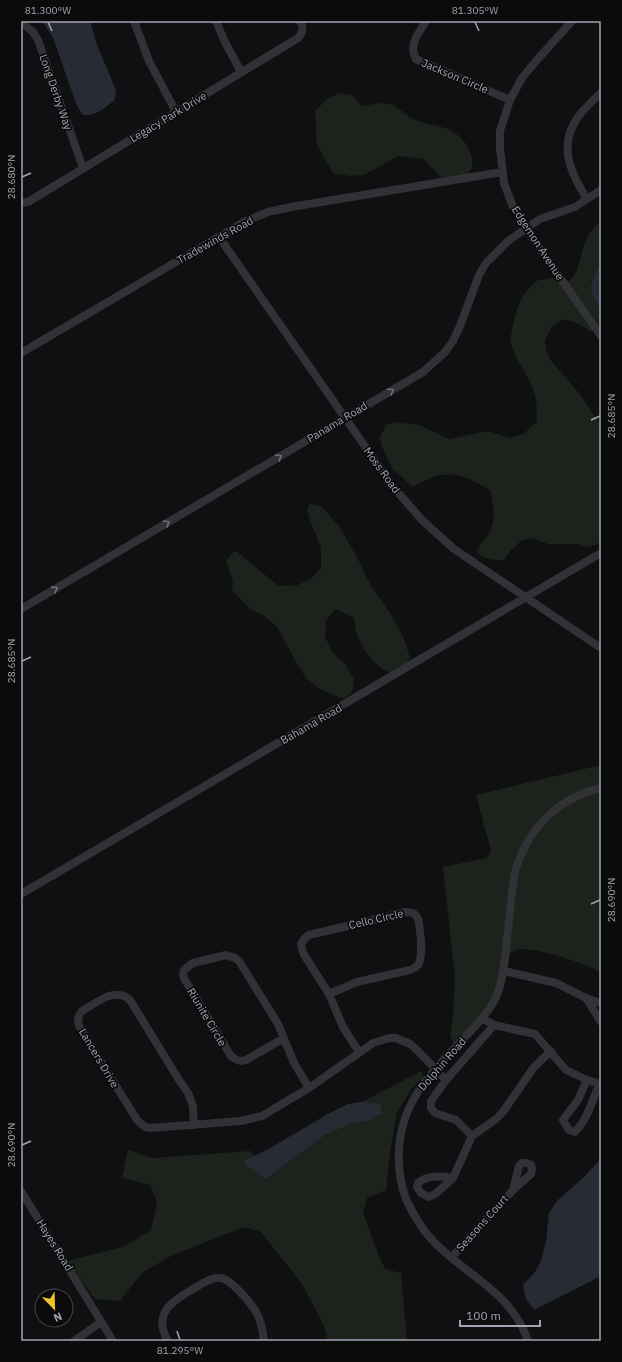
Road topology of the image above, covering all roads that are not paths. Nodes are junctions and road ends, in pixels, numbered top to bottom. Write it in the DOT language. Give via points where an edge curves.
graph roads {
  1 [pos="134,21"];
  2 [pos="216,21"];
  3 [pos="300,21"];
  4 [pos="426,21"];
  5 [pos="572,21"];
  6 [pos="21,22"];
  7 [pos="241,72"];
  8 [pos="601,93"];
  9 [pos="510,100"];
  10 [pos="176,112"];
  11 [pos="83,168"];
  12 [pos="502,172"];
  13 [pos="601,190"];
  14 [pos="587,199"];
  15 [pos="21,203"];
  16 [pos="526,229"];
  17 [pos="219,237"];
  18 [pos="601,336"];
  19 [pos="21,353"];
  20 [pos="345,418"];
  21 [pos="601,553"];
  22 [pos="526,598"];
  23 [pos="21,608"];
  24 [pos="601,648"];
  25 [pos="601,788"];
  26 [pos="21,894"];
  27 [pos="504,971"];
  28 [pos="329,994"];
  29 [pos="586,998"];
  30 [pos="601,1003"];
  31 [pos="482,1018"];
  32 [pos="601,1022"];
  33 [pos="494,1025"];
  34 [pos="284,1038"];
  35 [pos="551,1051"];
  36 [pos="359,1052"];
  37 [pos="435,1069"];
  38 [pos="446,1080"];
  39 [pos="587,1080"];
  40 [pos="600,1084"];
  41 [pos="309,1088"];
  42 [pos="194,1125"];
  43 [pos="472,1136"];
  44 [pos="454,1178"];
  45 [pos="513,1190"];
  46 [pos="21,1191"];
  47 [pos="452,1257"];
  48 [pos="101,1322"];
  49 [pos="74,1341"];
  50 [pos="113,1341"];
  51 [pos="168,1341"];
  52 [pos="264,1341"];
  53 [pos="528,1341"];
  1 -- 10 [label="street" via="149,61"];
  2 -- 7 [label="street"];
  3 -- 7 [label="street, Legacy Park Drive" via="303,29 298,38"];
  4 -- 9 [label="street, Jackson Circle" via="413,43 412,53 416,59"];
  5 -- 9 [label="street, Edgemon Avenue" via="522,78"];
  6 -- 11 [label="street, Long Derby Way" via="38,40"];
  7 -- 10 [label="street, Legacy Park Drive"];
  8 -- 14 [label="street" via="581,113 568,140 572,171"];
  9 -- 12 [label="street, Edgemon Avenue" via="500,131"];
  10 -- 11 [label="street, Legacy Park Drive"];
  11 -- 15 [label="street, Legacy Park Drive" via="28,202"];
  12 -- 16 [label="street, Edgemon Avenue" via="507,192"];
  12 -- 17 [label="street, Tradewinds Road" via="274,210 249,220"];
  13 -- 14 [label="street, Panama Road"];
  14 -- 16 [label="street, Panama Road" via="575,207 540,219"];
  16 -- 18 [label="street, Edgemon Avenue"];
  20 -- 16 [label="street, Panama Road, one-way" via="422,372 445,352 460,326 479,275 486,264 508,241"];
  17 -- 19 [label="street, Tradewinds Road"];
  17 -- 20 [label="street, Moss Road"];
  20 -- 22 [label="street, Moss Road" via="394,488 422,520 457,551"];
  23 -- 20 [label="street, Panama Road, one-way"];
  21 -- 22 [label="street, Bahama Road"];
  22 -- 24 [label="street, Moss Road"];
  22 -- 26 [label="street, Bahama Road"];
  25 -- 27 [label="street, Dolphin Road" via="570,799 551,812 523,848 512,887"];
  27 -- 29 [label="street" via="556,984"];
  27 -- 31 [label="street, Dolphin Road" via="495,998"];
  28 -- 28 [label="street, Cello Circle" via="303,953 301,944 304,938 406,912 411,912 417,917 421,958 416,967 356,982"];
  28 -- 36 [label="street, Cello Circle" via="343,1027"];
  29 -- 30 [label="street"];
  29 -- 32 [label="street"];
  31 -- 33 [label="street"];
  31 -- 37 [label="street, Dolphin Road"];
  33 -- 35 [label="street" via="535,1034"];
  33 -- 38 [label="street"];
  34 -- 34 [label="street, Riunite Circle" via="235,958 226,956 193,963 184,970 184,980 235,1059 246,1060"];
  34 -- 41 [label="street, Riunite Circle" via="294,1063"];
  35 -- 39 [label="street" via="566,1070"];
  35 -- 43 [label="street" via="534,1067 503,1112"];
  36 -- 37 [label="street, Lancers Drive" via="380,1040 396,1038 410,1044"];
  36 -- 41 [label="street, Lancers Drive"];
  37 -- 38 [label="street, Lancers Drive"];
  37 -- 47 [label="street, Dolphin Road" via="418,1091 406,1115 400,1140 399,1167 405,1196 415,1218 431,1240"];
  38 -- 43 [label="street" via="431,1101 431,1108 435,1113 456,1120"];
  39 -- 40 [label="street"];
  39 -- 40 [label="street" via="578,1100 563,1120 569,1130 575,1132 580,1127"];
  41 -- 42 [label="street, Lancers Drive" via="262,1116 241,1122"];
  42 -- 42 [label="street, Lancers Drive" via="151,1128 140,1124 79,1026 78,1015 111,994 123,994 130,1000 188,1093 193,1106"];
  43 -- 44 [label="street"];
  45 -- 47 [label="street, Seasons Court"];
  46 -- 48 [label="street, Hayes Road"];
  47 -- 53 [label="street, Dolphin Road" via="509,1306 521,1323"];
  48 -- 49 [label="street"];
  48 -- 50 [label="street, Hayes Road"];
  51 -- 52 [label="street" via="162,1322 165,1311 203,1283 217,1278 225,1279 254,1307 262,1326"];
}
